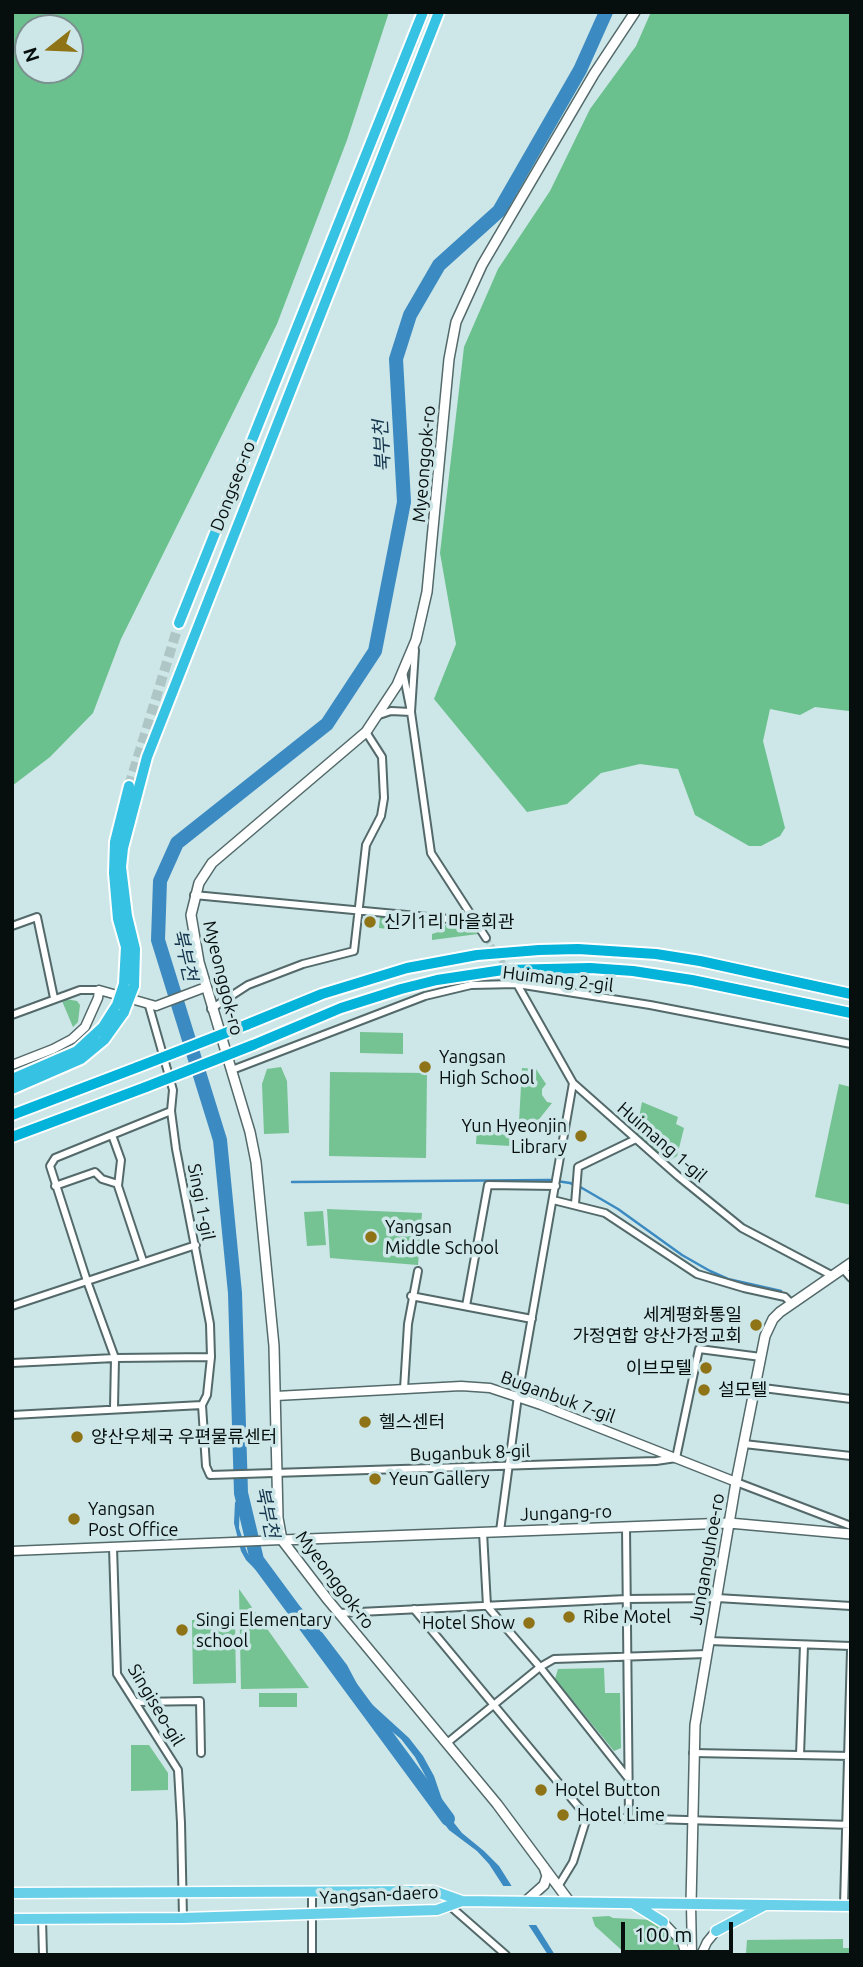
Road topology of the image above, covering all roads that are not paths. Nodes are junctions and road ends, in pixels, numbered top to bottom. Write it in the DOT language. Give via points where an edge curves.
graph roads {
  1 [pos="423,12"];
  2 [pos="439,12"];
  3 [pos="635,12"];
  4 [pos="179,623"];
  5 [pos="415,640"];
  6 [pos="403,672"];
  7 [pos="411,712"];
  8 [pos="379,715"];
  9 [pos="366,732"];
  10 [pos="129,786"];
  11 [pos="194,895"];
  12 [pos="358,911"];
  13 [pos="12,926"];
  14 [pos="479,927"];
  15 [pos="486,938"];
  16 [pos="517,984"];
  17 [pos="129,985"];
  18 [pos="205,987"];
  19 [pos="99,990"];
  20 [pos="851,994"];
  21 [pos="54,998"];
  22 [pos="152,1006"];
  23 [pos="120,1009"];
  24 [pos="211,1009"];
  25 [pos="851,1013"];
  26 [pos="12,1015"];
  27 [pos="851,1044"];
  28 [pos="12,1065"];
  29 [pos="232,1070"];
  30 [pos="12,1079"];
  31 [pos="573,1083"];
  32 [pos="12,1089"];
  33 [pos="171,1111"];
  34 [pos="12,1115"];
  35 [pos="112,1135"];
  36 [pos="12,1137"];
  37 [pos="636,1139"];
  38 [pos="118,1184"];
  39 [pos="55,1186"];
  40 [pos="556,1186"];
  41 [pos="553,1200"];
  42 [pos="575,1204"];
  43 [pos="196,1245"];
  44 [pos="143,1261"];
  45 [pos="847,1266"];
  46 [pos="418,1270"];
  47 [pos="833,1276"];
  48 [pos="851,1278"];
  49 [pos="87,1281"];
  50 [pos="411,1296"];
  51 [pos="792,1304"];
  52 [pos="12,1306"];
  53 [pos="466,1307"];
  54 [pos="532,1319"];
  55 [pos="211,1357"];
  56 [pos="761,1357"];
  57 [pos="115,1358"];
  58 [pos="12,1363"];
  59 [pos="755,1387"];
  60 [pos="404,1389"];
  61 [pos="276,1396"];
  62 [pos="518,1396"];
  63 [pos="851,1399"];
  64 [pos="202,1405"];
  65 [pos="114,1408"];
  66 [pos="12,1415"];
  67 [pos="744,1444"];
  68 [pos="851,1456"];
  69 [pos="676,1458"];
  70 [pos="509,1466"];
  71 [pos="277,1474"];
  72 [pos="210,1475"];
  73 [pos="736,1482"];
  74 [pos="729,1523"];
  75 [pos="851,1526"];
  76 [pos="626,1527"];
  77 [pos="500,1531"];
  78 [pos="483,1532"];
  79 [pos="851,1534"];
  80 [pos="282,1540"];
  81 [pos="113,1547"];
  82 [pos="12,1551"];
  83 [pos="717,1598"];
  84 [pos="626,1599"];
  85 [pos="487,1606"];
  86 [pos="851,1606"];
  87 [pos="414,1609"];
  88 [pos="339,1613"];
  89 [pos="709,1641"];
  90 [pos="804,1645"];
  91 [pos="851,1648"];
  92 [pos="707,1654"];
  93 [pos="627,1657"];
  94 [pos="540,1667"];
  95 [pos="136,1702"];
  96 [pos="493,1705"];
  97 [pos="447,1743"];
  98 [pos="201,1753"];
  99 [pos="693,1753"];
  100 [pos="800,1755"];
  101 [pos="849,1756"];
  102 [pos="628,1778"];
  103 [pos="587,1817"];
  104 [pos="629,1819"];
  105 [pos="692,1821"];
  106 [pos="848,1825"];
  107 [pos="542,1862"];
  108 [pos="559,1885"];
  109 [pos="183,1891"];
  110 [pos="312,1892"];
  111 [pos="12,1893"];
  112 [pos="462,1901"];
  113 [pos="526,1901"];
  114 [pos="569,1901"];
  115 [pos="630,1902"];
  116 [pos="691,1904"];
  117 [pos="767,1904"];
  118 [pos="848,1905"];
  119 [pos="450,1906"];
  120 [pos="312,1914"];
  121 [pos="183,1918"];
  122 [pos="12,1919"];
  123 [pos="42,1919"];
  124 [pos="663,1922"];
  125 [pos="716,1931"];
  126 [pos="43,1955"];
  127 [pos="312,1955"];
  128 [pos="506,1955"];
  129 [pos="686,1955"];
  130 [pos="692,1955"];
  131 [pos="701,1955"];
  1 -- 4 [label="highway, Dongseo-ro"];
  2 -- 17 [label="highway, Dongseo-ro" via="147,757 121,867 135,948"];
  3 -- 5 [label="main road, Myeonggok-ro" via="598,65 482,265 456,322 427,592"];
  5 -- 6 [label="main road, Myeonggok-ro"];
  5 -- 7 [label="street"];
  6 -- 7 [label="street"];
  6 -- 8 [label="main road, Myeonggok-ro"];
  7 -- 8 [label="street" via="391,710"];
  7 -- 14 [label="street" via="431,853"];
  8 -- 9 [label="main road, Myeonggok-ro"];
  9 -- 11 [label="main road, Myeonggok-ro" via="224,852 204,874"];
  9 -- 12 [label="street" via="383,757 384,799 366,845"];
  10 -- 17 [label="highway" via="115,842 114,873"];
  11 -- 12 [label="street"];
  11 -- 18 [label="main road, Myeonggok-ro" via="192,927"];
  12 -- 14 [label="street" via="449,919"];
  12 -- 24 [label="street" via="354,951 248,985"];
  13 -- 21 [label="street" via="37,917"];
  14 -- 15 [label="street"];
  16 -- 27 [label="street, Huimang 2-gil"];
  16 -- 29 [label="street, Huimang 2-gil" via="443,990"];
  16 -- 31 [label="street, Huimang 1-gil"];
  17 -- 23 [label="highway, bridge"];
  18 -- 22 [label="street"];
  18 -- 24 [label="main road, Myeonggok-ro"];
  19 -- 21 [label="street"];
  19 -- 22 [label="street"];
  19 -- 28 [label="street" via="85,1027 72,1039"];
  20 -- 34 [label="highway, bridge" via="656,954 578,949 477,955 407,968 332,991"];
  21 -- 26 [label="street"];
  22 -- 33 [label="street, Singi 1-gil" via="173,1090"];
  23 -- 30 [label="highway" via="77,1051"];
  23 -- 32 [label="highway" via="104,1040 81,1059"];
  24 -- 29 [label="main road, Myeonggok-ro"];
  25 -- 36 [label="highway, bridge" via="634,971 503,970 437,980 341,1009"];
  29 -- 61 [label="main road, Myeonggok-ro" via="256,1163"];
  31 -- 37 [label="street, Huimang 1-gil"];
  31 -- 40 [label="street"];
  33 -- 35 [label="street"];
  33 -- 43 [label="street, Singi 1-gil"];
  35 -- 38 [label="street" via="121,1160"];
  35 -- 39 [label="street" via="55,1158 50,1166"];
  37 -- 42 [label="street" via="579,1167"];
  37 -- 47 [label="street, Huimang 1-gil" via="747,1231"];
  38 -- 39 [label="street" via="95,1172"];
  38 -- 44 [label="street"];
  39 -- 49 [label="street"];
  40 -- 41 [label="street"];
  40 -- 53 [label="street" via="488,1185"];
  41 -- 42 [label="street"];
  41 -- 54 [label="street"];
  42 -- 51 [label="street" via="605,1213 697,1274 785,1297"];
  43 -- 44 [label="street"];
  43 -- 55 [label="street, Singi 1-gil"];
  44 -- 49 [label="street"];
  45 -- 47 [label="main road, Junganguhoe-ro"];
  45 -- 48 [label="street"];
  46 -- 50 [label="street"];
  47 -- 51 [label="main road, Junganguhoe-ro"];
  49 -- 52 [label="street"];
  49 -- 57 [label="street"];
  50 -- 53 [label="street"];
  50 -- 60 [label="street"];
  51 -- 56 [label="main road, Junganguhoe-ro" via="769,1326"];
  53 -- 54 [label="street"];
  54 -- 62 [label="street"];
  55 -- 57 [label="street"];
  55 -- 64 [label="street, Singi 1-gil"];
  56 -- 59 [label="main road, Junganguhoe-ro"];
  56 -- 69 [label="street" via="699,1349"];
  57 -- 58 [label="street"];
  57 -- 65 [label="street"];
  59 -- 63 [label="street"];
  59 -- 67 [label="main road, Junganguhoe-ro"];
  60 -- 61 [label="street, Buganbuk 7-gil"];
  60 -- 62 [label="street, Buganbuk 7-gil" via="472,1386"];
  61 -- 71 [label="main road, Myeonggok-ro"];
  62 -- 69 [label="street, Buganbuk 7-gil"];
  62 -- 70 [label="street"];
  64 -- 65 [label="street"];
  64 -- 72 [label="street, Singi 1-gil"];
  65 -- 66 [label="street"];
  67 -- 68 [label="street"];
  67 -- 73 [label="main road, Junganguhoe-ro"];
  69 -- 70 [label="street, Buganbuk 8-gil"];
  69 -- 73 [label="street, Buganbuk 7-gil"];
  70 -- 71 [label="street, Buganbuk 8-gil"];
  70 -- 77 [label="street"];
  71 -- 72 [label="street, Buganbuk 8-gil"];
  71 -- 80 [label="main road, Myeonggok-ro"];
  73 -- 74 [label="main road, Junganguhoe-ro"];
  73 -- 75 [label="street"];
  74 -- 76 [label="main road, Jungang-ro"];
  74 -- 79 [label="main road, Jungang-ro"];
  74 -- 83 [label="main road, Junganguhoe-ro"];
  76 -- 77 [label="main road, Jungang-ro"];
  76 -- 84 [label="street"];
  77 -- 78 [label="main road, Jungang-ro"];
  78 -- 80 [label="main road, Jungang-ro"];
  78 -- 85 [label="street"];
  80 -- 81 [label="street"];
  80 -- 88 [label="main road, Myeonggok-ro"];
  81 -- 82 [label="street"];
  81 -- 95 [label="street, Singiseo-gil" via="116,1670"];
  83 -- 84 [label="street"];
  83 -- 86 [label="street"];
  83 -- 89 [label="main road, Junganguhoe-ro"];
  84 -- 85 [label="street"];
  84 -- 93 [label="street"];
  85 -- 87 [label="street"];
  85 -- 94 [label="street"];
  87 -- 88 [label="street"];
  87 -- 96 [label="street"];
  88 -- 97 [label="main road, Myeonggok-ro"];
  89 -- 90 [label="street"];
  89 -- 92 [label="main road, Junganguhoe-ro"];
  90 -- 91 [label="street"];
  90 -- 100 [label="street"];
  91 -- 101 [label="street"];
  92 -- 93 [label="street"];
  92 -- 99 [label="main road, Junganguhoe-ro"];
  93 -- 94 [label="street" via="554,1659"];
  93 -- 102 [label="street"];
  94 -- 96 [label="street"];
  94 -- 102 [label="street"];
  95 -- 98 [label="street" via="200,1701"];
  95 -- 109 [label="street, Singiseo-gil" via="178,1770"];
  96 -- 97 [label="street"];
  96 -- 103 [label="street"];
  97 -- 107 [label="main road, Myeonggok-ro"];
  99 -- 100 [label="street"];
  99 -- 105 [label="main road, Junganguhoe-ro"];
  100 -- 101 [label="street"];
  101 -- 106 [label="street"];
  102 -- 104 [label="street"];
  103 -- 104 [label="street"];
  103 -- 108 [label="street" via="573,1862"];
  104 -- 105 [label="street"];
  105 -- 106 [label="street"];
  105 -- 116 [label="main road, Junganguhoe-ro"];
  106 -- 118 [label="street"];
  107 -- 108 [label="main road, Myeonggok-ro"];
  107 -- 113 [label="main road" via="547,1876 544,1885"];
  108 -- 114 [label="main road, Myeonggok-ro"];
  109 -- 110 [label="main road, Yangsan-daero"];
  109 -- 111 [label="main road, Yangsan-daero"];
  109 -- 121 [label="street, Singiseo-gil"];
  110 -- 112 [label="main road, Yangsan-daero" via="434,1891"];
  110 -- 120 [label="street"];
  112 -- 113 [label="main road"];
  112 -- 119 [label="main road, Yangsan-daero"];
  113 -- 114 [label="main road"];
  114 -- 115 [label="main road"];
  115 -- 116 [label="main road"];
  115 -- 124 [label="main road"];
  116 -- 117 [label="main road"];
  116 -- 130 [label="street"];
  117 -- 118 [label="main road"];
  117 -- 125 [label="main road"];
  119 -- 120 [label="main road, Yangsan-daero"];
  119 -- 128 [label="street"];
  120 -- 121 [label="main road, Yangsan-daero"];
  120 -- 127 [label="street"];
  121 -- 123 [label="main road, Yangsan-daero"];
  122 -- 123 [label="main road, Yangsan-daero"];
  123 -- 126 [label="street"];
  124 -- 129 [label="street" via="682,1942"];
  125 -- 131 [label="street"];
}
